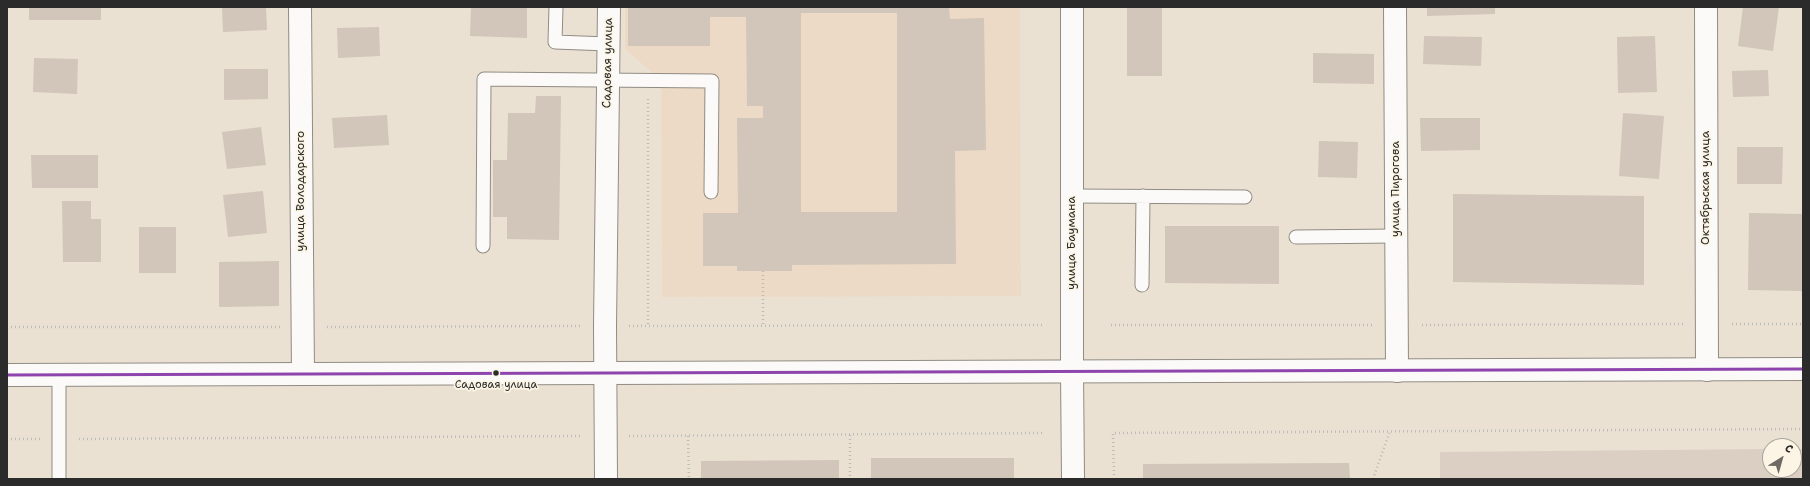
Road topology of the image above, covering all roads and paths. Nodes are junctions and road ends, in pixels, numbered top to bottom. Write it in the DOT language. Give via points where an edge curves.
graph roads {
  1 [pos="300,7"];
  2 [pos="556,7"];
  3 [pos="609,7"];
  4 [pos="1072,7"];
  5 [pos="1395,7"];
  6 [pos="1706,7"];
  7 [pos="608,44"];
  8 [pos="608,79"];
  9 [pos="648,98"];
  10 [pos="711,192"];
  11 [pos="1072,196"];
  12 [pos="1143,196"];
  13 [pos="1245,197"];
  14 [pos="1396,236"];
  15 [pos="1296,237"];
  16 [pos="483,246"];
  17 [pos="763,272"];
  18 [pos="1142,285"];
  19 [pos="1706,324"];
  20 [pos="1803,324"];
  21 [pos="1042,325"];
  22 [pos="1111,325"];
  23 [pos="1396,325"];
  24 [pos="605,326"];
  25 [pos="648,326"];
  26 [pos="763,326"];
  27 [pos="7,327"];
  28 [pos="302,327"];
  29 [pos="1803,369"];
  30 [pos="1707,370"];
  31 [pos="1397,371"];
  32 [pos="1072,372"];
  33 [pos="303,374"];
  34 [pos="605,374"];
  35 [pos="7,375"];
  36 [pos="59,375"];
  37 [pos="1803,429"];
  38 [pos="1390,431"];
  39 [pos="1042,433"];
  40 [pos="688,435"];
  41 [pos="850,435"];
  42 [pos="606,436"];
  43 [pos="7,439"];
  44 [pos="59,439"];
  45 [pos="59,479"];
  46 [pos="606,479"];
  47 [pos="688,479"];
  48 [pos="850,479"];
  49 [pos="1073,479"];
  50 [pos="1114,479"];
  51 [pos="1373,479"];
  1 -- 28 [label="street, улица Володарского"];
  2 -- 7 [label="lane" via="555,42"];
  3 -- 7 [label="street, Садовая улица"];
  4 -- 11 [label="street, улица Баумана"];
  5 -- 14 [label="street, улица Пирогова"];
  6 -- 19 [label="street, Октябрьская улица"];
  7 -- 8 [label="street, Садовая улица"];
  8 -- 10 [label="lane" via="712,81"];
  8 -- 16 [label="lane" via="484,79"];
  8 -- 24 [label="street, Садовая улица"];
  9 -- 25 [label="path"];
  11 -- 12 [label="lane"];
  11 -- 32 [label="street, улица Баумана"];
  12 -- 13 [label="lane"];
  12 -- 18 [label="lane"];
  14 -- 15 [label="lane"];
  14 -- 23 [label="street, улица Пирогова"];
  17 -- 26 [label="path"];
  19 -- 20 [label="path"];
  19 -- 23 [label="path"];
  19 -- 30 [label="street, Октябрьская улица"];
  21 -- 26 [label="path"];
  22 -- 23 [label="path"];
  23 -- 31 [label="street, улица Пирогова"];
  24 -- 25 [label="path"];
  24 -- 28 [label="path"];
  24 -- 34 [label="street, Садовая улица"];
  25 -- 26 [label="path"];
  27 -- 28 [label="path"];
  28 -- 33 [label="street, улица Володарского"];
  29 -- 30 [label="street"];
  30 -- 31 [label="street"];
  31 -- 32 [label="street"];
  32 -- 34 [label="street"];
  32 -- 49 [label="street, улица Баумана"];
  33 -- 34 [label="street"];
  33 -- 36 [label="street"];
  34 -- 42 [label="street, Садовая улица"];
  35 -- 36 [label="street"];
  36 -- 44 [label="lane"];
  37 -- 38 [label="path"];
  38 -- 50 [label="path" via="1113,433"];
  38 -- 51 [label="path"];
  39 -- 41 [label="path"];
  40 -- 41 [label="path"];
  40 -- 42 [label="path"];
  40 -- 47 [label="path"];
  41 -- 48 [label="path"];
  42 -- 44 [label="path"];
  42 -- 46 [label="street, Садовая улица"];
  43 -- 44 [label="path"];
  44 -- 45 [label="lane"];
}
